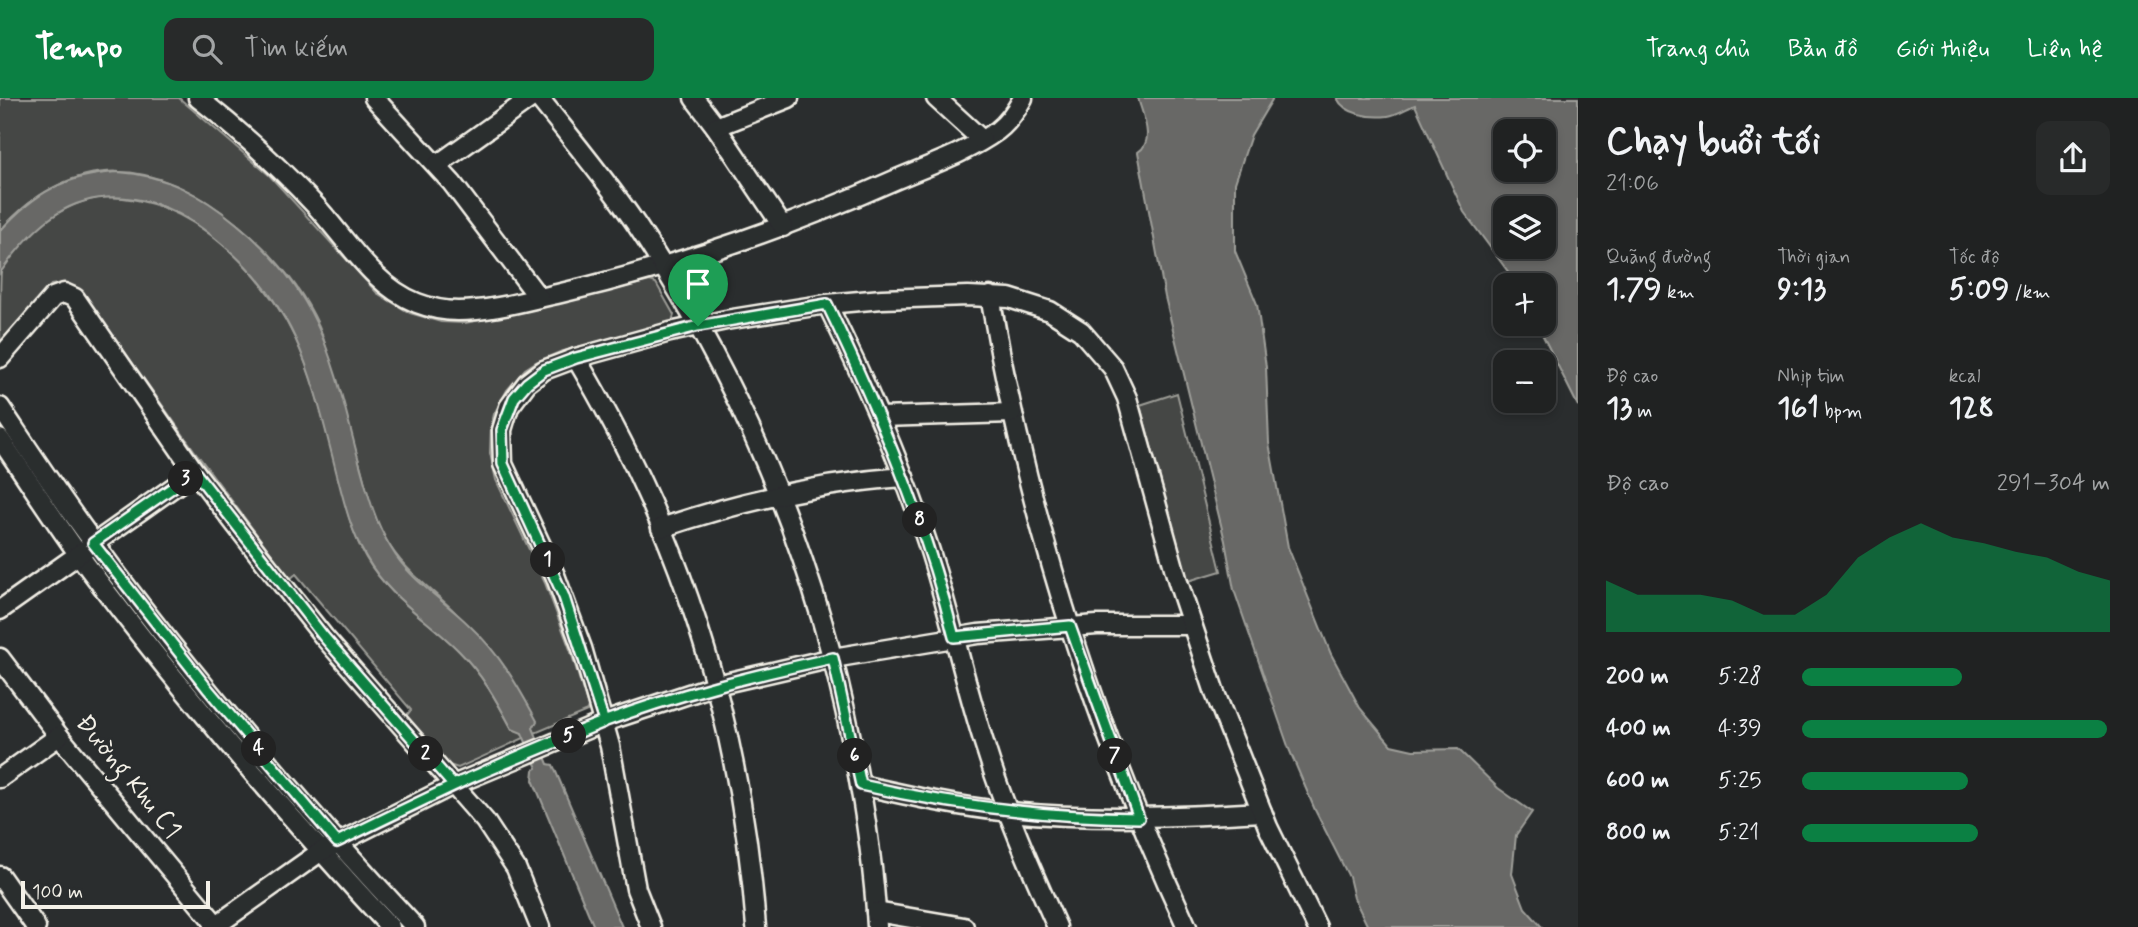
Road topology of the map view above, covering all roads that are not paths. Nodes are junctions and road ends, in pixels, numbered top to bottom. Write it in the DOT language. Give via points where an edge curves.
graph roads {
  1 [pos="374,98"];
  2 [pos="531,98"];
  3 [pos="539,98"];
  4 [pos="694,98"];
  5 [pos="789,98"];
  6 [pos="936,98"];
  7 [pos="1023,98"];
  8 [pos="206,101"];
  9 [pos="716,127"];
  10 [pos="982,140"];
  11 [pos="437,165"];
  12 [pos="783,227"];
  13 [pos="663,267"];
  14 [pos="990,296"];
  15 [pos="539,298"];
  16 [pos="827,304"];
  17 [pos="698,326"];
  18 [pos="0,358"];
  19 [pos="576,358"];
  20 [pos="0,407"];
  21 [pos="1012,413"];
  22 [pos="880,417"];
  23 [pos="0,439"];
  24 [pos="195,472"];
  25 [pos="904,477"];
  26 [pos="779,494"];
  27 [pos="662,528"];
  28 [pos="86,548"];
  29 [pos="0,610"];
  30 [pos="1191,625"];
  31 [pos="1070,626"];
  32 [pos="954,637"];
  33 [pos="0,658"];
  34 [pos="833,658"];
  35 [pos="716,685"];
  36 [pos="604,722"];
  37 [pos="59,736"];
  38 [pos="0,778"];
  39 [pos="453,785"];
  40 [pos="861,785"];
  41 [pos="1008,812"];
  42 [pos="1262,812"];
  43 [pos="1139,818"];
  44 [pos="337,842"];
  45 [pos="320,852"];
  46 [pos="0,876"];
  47 [pos="877,920"];
  48 [pos="216,926"];
  49 [pos="36,927"];
  50 [pos="390,927"];
  51 [pos="415,927"];
  52 [pos="540,927"];
  53 [pos="651,927"];
  54 [pos="756,927"];
  55 [pos="964,927"];
  56 [pos="1057,927"];
  57 [pos="1188,927"];
  58 [pos="1317,927"];
  1 -- 11 [label="street"];
  2 -- 11 [label="street"];
  3 -- 13 [label="street" via="601,175"];
  4 -- 9 [label="street"];
  5 -- 9 [label="street"];
  6 -- 10 [label="street"];
  7 -- 10 [label="street" via="1006,123"];
  8 -- 15 [label="street" via="300,190 381,280 405,298 457,312"];
  9 -- 12 [label="street"];
  10 -- 12 [label="street"];
  11 -- 15 [label="street"];
  12 -- 13 [label="street"];
  13 -- 15 [label="street"];
  13 -- 17 [label="street"];
  14 -- 16 [label="street"];
  14 -- 21 [label="street"];
  14 -- 30 [label="street" via="1028,302 1058,316 1088,338 1113,368 1130,408"];
  16 -- 17 [label="street"];
  16 -- 22 [label="street"];
  17 -- 19 [label="street"];
  17 -- 26 [label="street"];
  18 -- 24 [label="street" via="51,299 61,293 71,295"];
  19 -- 27 [label="street"];
  19 -- 36 [label="street" via="544,370 520,390 505,418 501,453 564,597"];
  20 -- 28 [label="street"];
  21 -- 22 [label="street"];
  21 -- 31 [label="street"];
  22 -- 25 [label="street"];
  23 -- 28 [label="street"];
  24 -- 28 [label="street"];
  24 -- 39 [label="street" via="324,637"];
  25 -- 26 [label="street"];
  25 -- 32 [label="street"];
  26 -- 27 [label="street"];
  26 -- 34 [label="street" via="809,573"];
  27 -- 35 [label="street"];
  28 -- 29 [label="street"];
  28 -- 44 [label="street"];
  28 -- 45 [label="street" via="192,699"];
  30 -- 31 [label="street"];
  30 -- 42 [label="street"];
  31 -- 32 [label="street"];
  31 -- 43 [label="street"];
  32 -- 34 [label="street"];
  32 -- 41 [label="street"];
  33 -- 37 [label="street, Đường Khu C1"];
  34 -- 35 [label="street"];
  34 -- 40 [label="street"];
  35 -- 36 [label="street"];
  35 -- 54 [label="street" via="738,790"];
  36 -- 39 [label="street"];
  36 -- 53 [label="street" via="636,889"];
  37 -- 38 [label="street"];
  37 -- 48 [label="street, Đường Khu C1"];
  39 -- 44 [label="street"];
  39 -- 52 [label="street" via="504,848"];
  40 -- 41 [label="street"];
  40 -- 47 [label="street"];
  41 -- 43 [label="street"];
  41 -- 56 [label="street"];
  42 -- 43 [label="street"];
  42 -- 58 [label="street"];
  43 -- 57 [label="street"];
  44 -- 45 [label="street"];
  44 -- 51 [label="street"];
  45 -- 48 [label="street"];
  45 -- 50 [label="street"];
  46 -- 49 [label="street"];
  47 -- 55 [label="street"];
}
